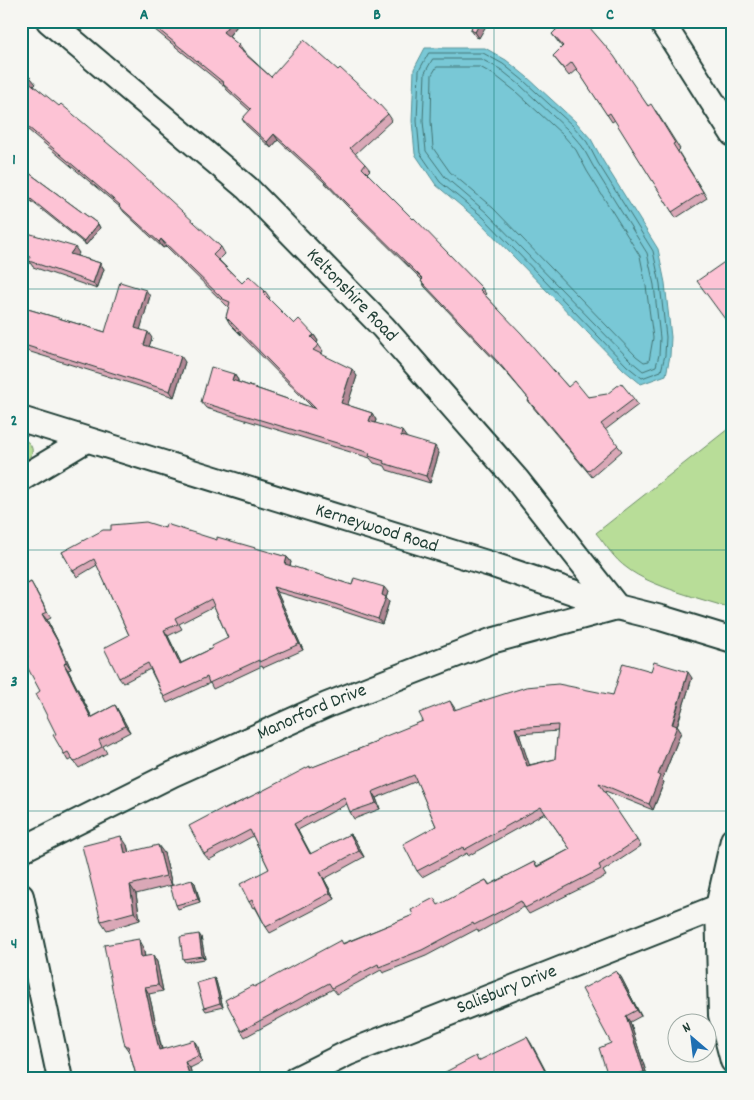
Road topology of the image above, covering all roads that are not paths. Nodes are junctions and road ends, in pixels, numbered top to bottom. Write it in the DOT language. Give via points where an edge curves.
graph roads {
  1 [pos="49,21"];
  2 [pos="661,21"];
  3 [pos="733,134"];
  4 [pos="21,419"];
  5 [pos="86,440"];
  6 [pos="21,479"];
  7 [pos="617,607"];
  8 [pos="733,640"];
  9 [pos="733,840"];
  10 [pos="21,850"];
  11 [pos="21,896"];
  12 [pos="718,907"];
  13 [pos="733,1061"];
  14 [pos="60,1079"];
  15 [pos="296,1079"];
  1 -- 7 [label="street, Keltonshire Road" via="247,188 376,320 517,480"];
  2 -- 3 [label="street"];
  4 -- 5 [label="street, Kerneywood Road"];
  5 -- 6 [label="street"];
  5 -- 7 [label="street, Kerneywood Road" via="493,565"];
  7 -- 8 [label="street, Kerneywood Road"];
  7 -- 10 [label="street, Manorford Drive" via="491,641 327,705 173,774"];
  9 -- 12 [label="street"];
  11 -- 14 [label="street"];
  12 -- 13 [label="street" via="721,1015"];
  12 -- 15 [label="street, Salisbury Drive" via="348,1053"];
}
